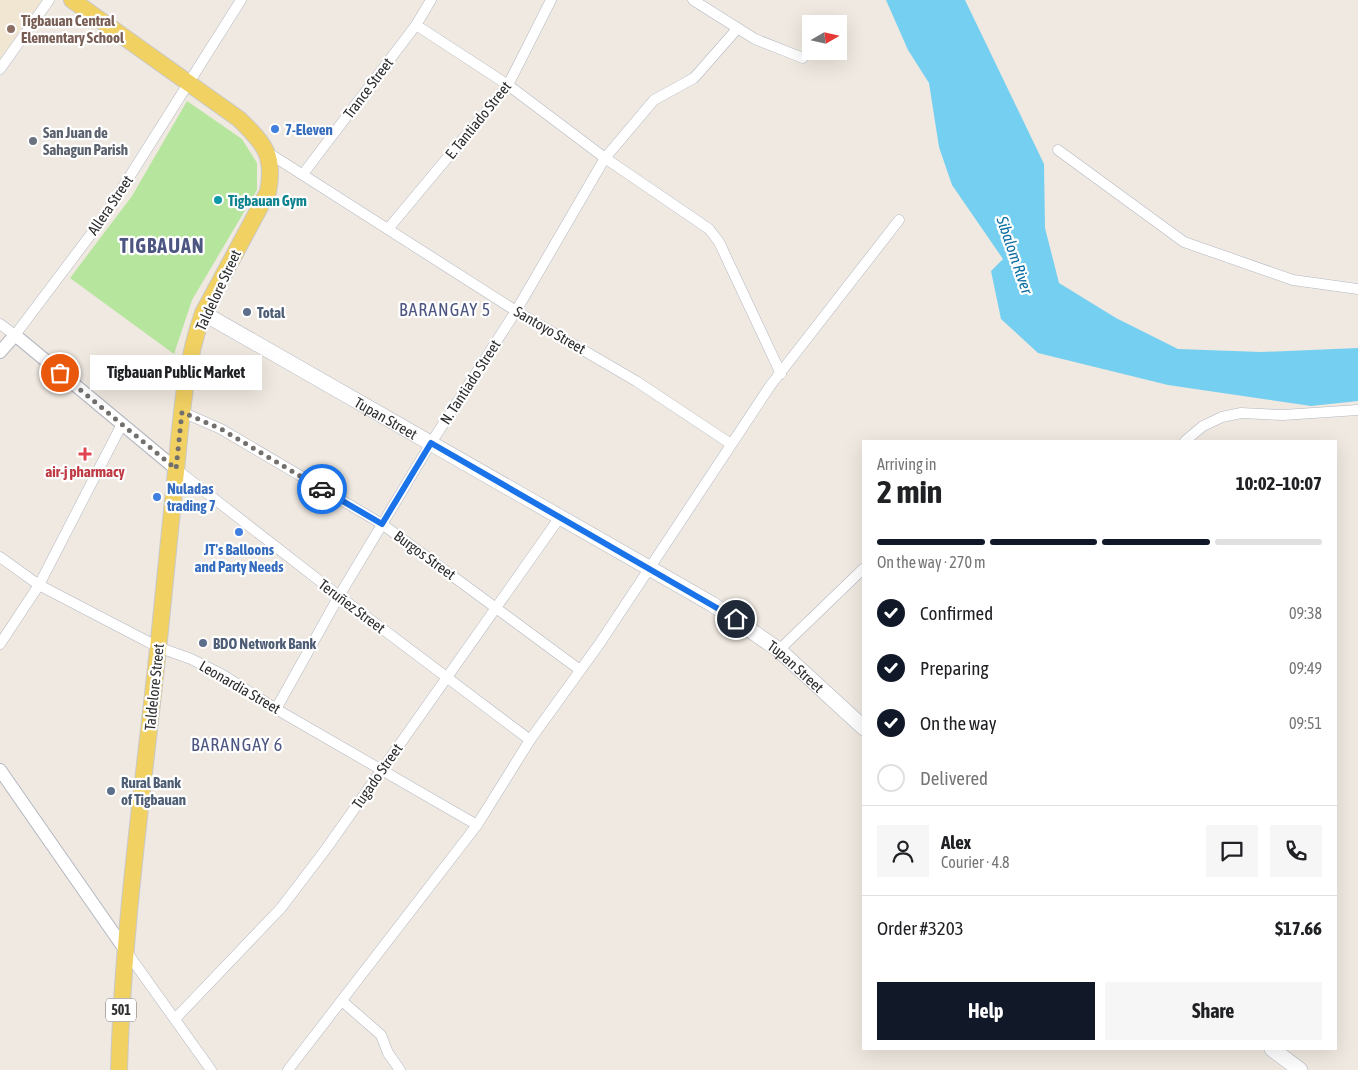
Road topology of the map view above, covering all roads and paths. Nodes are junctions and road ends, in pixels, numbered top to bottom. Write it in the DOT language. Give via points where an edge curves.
graph roads {
  1 [pos="49,0"];
  2 [pos="72,0"];
  3 [pos="241,0"];
  4 [pos="431,0"];
  5 [pos="551,0"];
  6 [pos="693,0"];
  7 [pos="416,25"];
  8 [pos="737,29"];
  9 [pos="802,58"];
  10 [pos="0,69"];
  11 [pos="188,84"];
  12 [pos="508,85"];
  13 [pos="1058,150"];
  14 [pos="267,152"];
  15 [pos="605,158"];
  16 [pos="303,174"];
  17 [pos="899,220"];
  18 [pos="388,229"];
  19 [pos="1358,289"];
  20 [pos="516,310"];
  21 [pos="203,313"];
  22 [pos="0,324"];
  23 [pos="15,335"];
  24 [pos="0,352"];
  25 [pos="781,374"];
  26 [pos="1358,410"];
  27 [pos="182,412"];
  28 [pos="122,424"];
  29 [pos="1186,440"];
  30 [pos="431,443"];
  31 [pos="731,444"];
  32 [pos="176,469"];
  33 [pos="560,517"];
  34 [pos="382,524"];
  35 [pos="0,556"];
  36 [pos="649,567"];
  37 [pos="862,570"];
  38 [pos="39,585"];
  39 [pos="339,596"];
  40 [pos="497,607"];
  41 [pos="0,644"];
  42 [pos="158,647"];
  43 [pos="779,650"];
  44 [pos="580,670"];
  45 [pos="448,678"];
  46 [pos="276,708"];
  47 [pos="862,726"];
  48 [pos="530,740"];
  49 [pos="381,769"];
  50 [pos="0,770"];
  51 [pos="476,825"];
  52 [pos="126,951"];
  53 [pos="342,1001"];
  54 [pos="175,1019"];
  55 [pos="1273,1050"];
  56 [pos="119,1070"];
  57 [pos="211,1070"];
  58 [pos="288,1070"];
  59 [pos="400,1070"];
  60 [pos="1300,1070"];
  1 -- 10 [label="street"];
  2 -- 11 [label="main road, Taldelore Street / 501"];
  3 -- 11 [label="street, Allera Street"];
  4 -- 7 [label="street, Trance Street"];
  5 -- 12 [label="street, E. Tantiado Street"];
  6 -- 8 [label="street"];
  7 -- 12 [label="street"];
  7 -- 16 [label="street, Trance Street"];
  8 -- 9 [label="street"];
  8 -- 15 [label="street, N. Tantiado Street" via="694,78 654,100"];
  11 -- 14 [label="main road, Taldelore Street / 501" via="240,119"];
  11 -- 23 [label="street, Allera Street" via="104,217"];
  12 -- 15 [label="street"];
  12 -- 18 [label="street, E. Tantiado Street"];
  13 -- 19 [label="street" via="1184,242 1293,280"];
  14 -- 16 [label="street, Santoyo Street"];
  14 -- 21 [label="main road, Taldelore Street / 501" via="272,173 268,192"];
  15 -- 20 [label="street, N. Tantiado Street"];
  15 -- 25 [label="street" via="709,229 719,242"];
  16 -- 18 [label="street, Santoyo Street"];
  17 -- 25 [label="street"];
  18 -- 20 [label="street, Santoyo Street"];
  20 -- 30 [label="street, N. Tantiado Street"];
  20 -- 31 [label="street, Santoyo Street" via="636,381"];
  21 -- 27 [label="main road, Taldelore Street / 501"];
  21 -- 30 [label="main road, Tupan Street"];
  22 -- 23 [label="street"];
  23 -- 24 [label="street, Allera Street"];
  23 -- 28 [label="street"];
  25 -- 31 [label="street"];
  26 -- 29 [label="street" via="1283,415 1241,413 1203,426"];
  27 -- 32 [label="main road, Taldelore Street / 501"];
  27 -- 34 [label="street, Burgos Street" via="221,429"];
  28 -- 32 [label="street"];
  28 -- 38 [label="street"];
  30 -- 33 [label="main road, Tupan Street"];
  30 -- 34 [label="street, N. Tantiado Street"];
  31 -- 36 [label="street"];
  32 -- 39 [label="street, Teruñez Street"];
  32 -- 42 [label="main road, Taldelore Street / 501"];
  33 -- 36 [label="main road, Tupan Street"];
  33 -- 40 [label="street, Tugado Street"];
  34 -- 39 [label="street, N. Tantiado Street"];
  34 -- 40 [label="street, Burgos Street"];
  35 -- 38 [label="street, Leonardia Street"];
  36 -- 43 [label="main road, Tupan Street" via="749,627"];
  36 -- 44 [label="street"];
  37 -- 43 [label="street"];
  38 -- 41 [label="street"];
  38 -- 42 [label="street, Leonardia Street"];
  39 -- 45 [label="street, Teruñez Street"];
  39 -- 46 [label="street, N. Tantiado Street"];
  40 -- 44 [label="street, Burgos Street"];
  40 -- 45 [label="street, Tugado Street"];
  42 -- 46 [label="street, Leonardia Street" via="223,675"];
  42 -- 52 [label="main road, Taldelore Street / 501"];
  43 -- 47 [label="main road, Tupan Street"];
  44 -- 48 [label="street"];
  45 -- 48 [label="street, Teruñez Street"];
  45 -- 49 [label="street, Tugado Street"];
  46 -- 49 [label="street, Leonardia Street"];
  48 -- 51 [label="street"];
  49 -- 51 [label="street, Leonardia Street"];
  49 -- 54 [label="street, Tugado Street" via="281,908"];
  50 -- 52 [label="street"];
  51 -- 53 [label="street"];
  52 -- 54 [label="street"];
  52 -- 56 [label="main road, 501"];
  53 -- 58 [label="street"];
  53 -- 59 [label="street" via="381,1035 388,1054"];
  54 -- 57 [label="street"];
  55 -- 60 [label="main road"];
}
